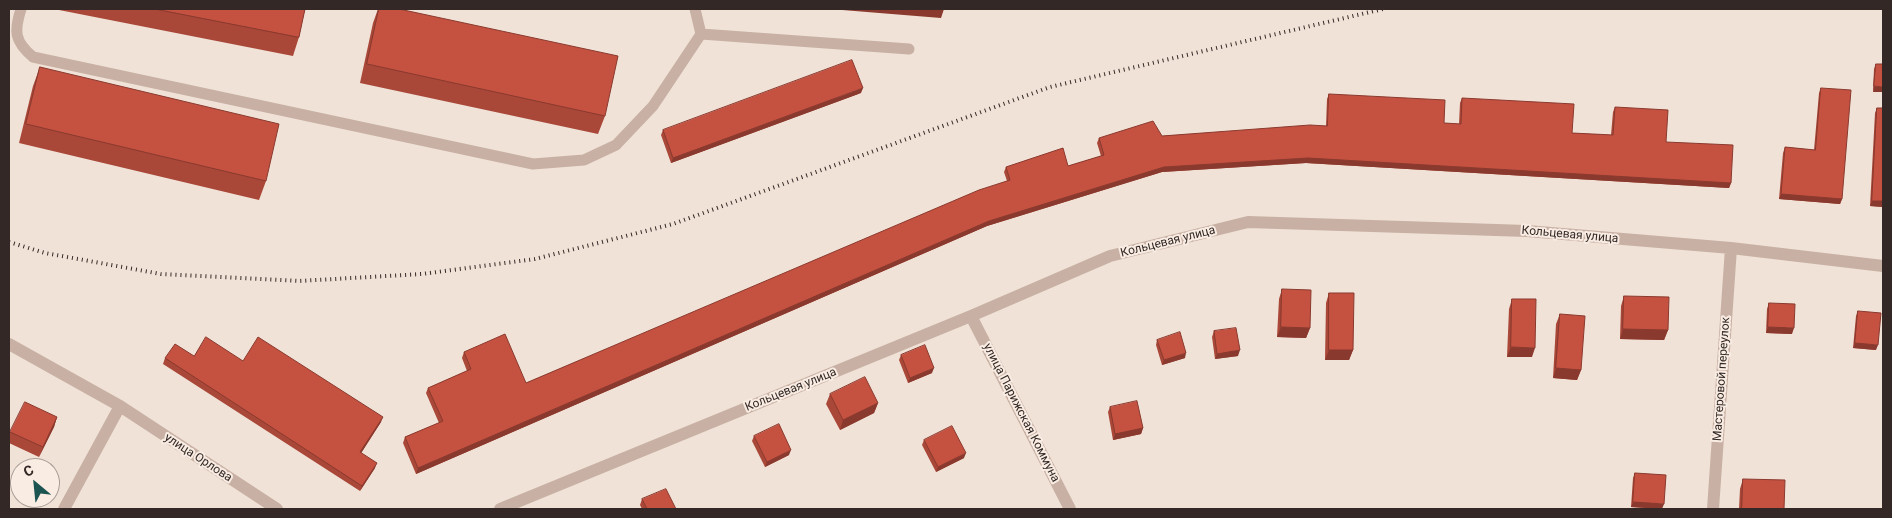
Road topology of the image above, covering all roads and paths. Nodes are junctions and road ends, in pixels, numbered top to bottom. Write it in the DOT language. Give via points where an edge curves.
graph roads {
  1 [pos="21,9"];
  2 [pos="695,9"];
  3 [pos="700,34"];
  4 [pos="909,49"];
  5 [pos="1731,248"];
  6 [pos="1883,266"];
  7 [pos="971,316"];
  8 [pos="9,344"];
  9 [pos="120,406"];
  10 [pos="64,509"];
  11 [pos="277,509"];
  12 [pos="500,509"];
  13 [pos="1070,509"];
  14 [pos="1713,509"];
  1 -- 3 [label="lane" via="16,28 21,47 33,57 533,164 584,160 616,145 653,106"];
  2 -- 3 [label="lane"];
  3 -- 4 [label="lane"];
  5 -- 6 [label="street, Кольцевая улица"];
  5 -- 7 [label="street, Кольцевая улица" via="1527,231 1248,222 1110,256"];
  5 -- 14 [label="street, Мастеровой переулок"];
  7 -- 12 [label="street, Кольцевая улица"];
  7 -- 13 [label="street, улица Парижская Коммуна"];
  8 -- 9 [label="street, улица Орлова"];
  9 -- 10 [label="street"];
  9 -- 11 [label="street, улица Орлова"];
}
